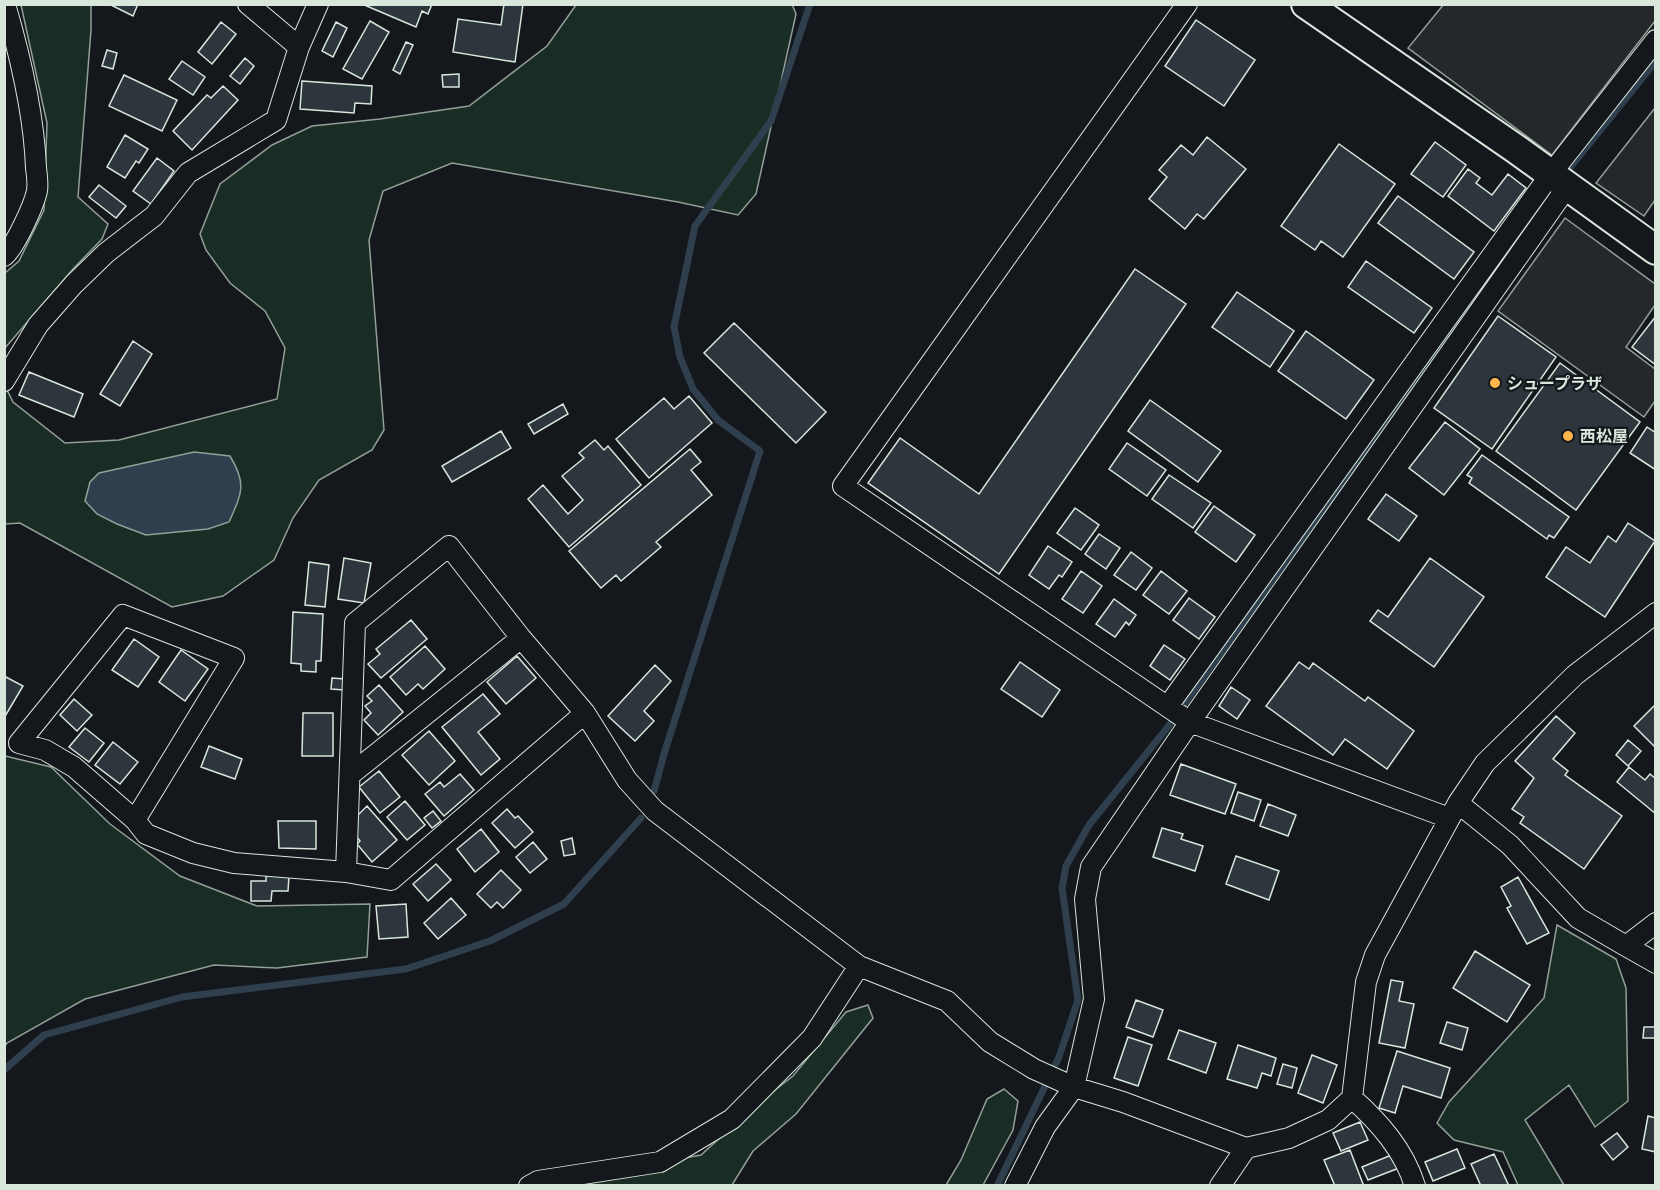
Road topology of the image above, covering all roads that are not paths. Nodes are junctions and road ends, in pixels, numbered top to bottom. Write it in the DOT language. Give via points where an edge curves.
graph roads {
  1 [pos="5,4"];
  2 [pos="248,4"];
  3 [pos="318,4"];
  4 [pos="1187,4"];
  5 [pos="1306,4"];
  6 [pos="1656,40"];
  7 [pos="299,47"];
  8 [pos="1559,181"];
  9 [pos="1656,250"];
  10 [pos="4,256"];
  11 [pos="4,381"];
  12 [pos="1654,616"];
  13 [pos="521,638"];
  14 [pos="585,713"];
  15 [pos="1179,714"];
  16 [pos="12,741"];
  17 [pos="350,774"];
  18 [pos="1454,810"];
  19 [pos="135,820"];
  20 [pos="346,873"];
  21 [pos="1656,923"];
  22 [pos="1626,946"];
  23 [pos="1656,963"];
  24 [pos="859,966"];
  25 [pos="1066,1083"];
  26 [pos="1352,1098"];
  27 [pos="1246,1148"];
  28 [pos="529,1185"];
  29 [pos="1015,1185"];
  30 [pos="1220,1185"];
  31 [pos="1415,1185"];
  1 -- 10 [label="street" via="36,149 37,190 23,225"];
  2 -- 7 [label="street"];
  3 -- 7 [label="street"];
  4 -- 15 [label="street" via="843,486"];
  5 -- 8 [label="street"];
  6 -- 8 [label="street"];
  7 -- 11 [label="street" via="276,120 188,173 154,216 74,284 38,325"];
  8 -- 9 [label="street"];
  8 -- 15 [label="street"];
  8 -- 15 [label="street"];
  12 -- 18 [label="street" via="1567,683 1485,763"];
  13 -- 14 [label="street"];
  13 -- 17 [label="street"];
  13 -- 17 [label="street" via="450,546 355,623"];
  14 -- 20 [label="street" via="391,880"];
  14 -- 24 [label="street" via="627,780 655,811"];
  15 -- 18 [label="street"];
  15 -- 25 [label="street" via="1091,867 1084,899 1094,999"];
  16 -- 19 [label="street" via="45,750 74,767"];
  16 -- 19 [label="street" via="123,615 234,658"];
  17 -- 20 [label="street"];
  18 -- 22 [label="street" via="1510,845 1578,918"];
  18 -- 26 [label="street" via="1376,955 1366,982"];
  19 -- 20 [label="street" via="146,834 193,853 234,863"];
  21 -- 22 [label="street"];
  22 -- 23 [label="street"];
  24 -- 25 [label="street" via="947,1001 990,1042"];
  24 -- 28 [label="street" via="812,1038 732,1119 660,1162"];
  25 -- 27 [label="street"];
  25 -- 29 [label="street"];
  26 -- 27 [label="street" via="1328,1120 1289,1138"];
  26 -- 31 [label="street" via="1373,1117 1402,1154"];
  27 -- 30 [label="street"];
}
